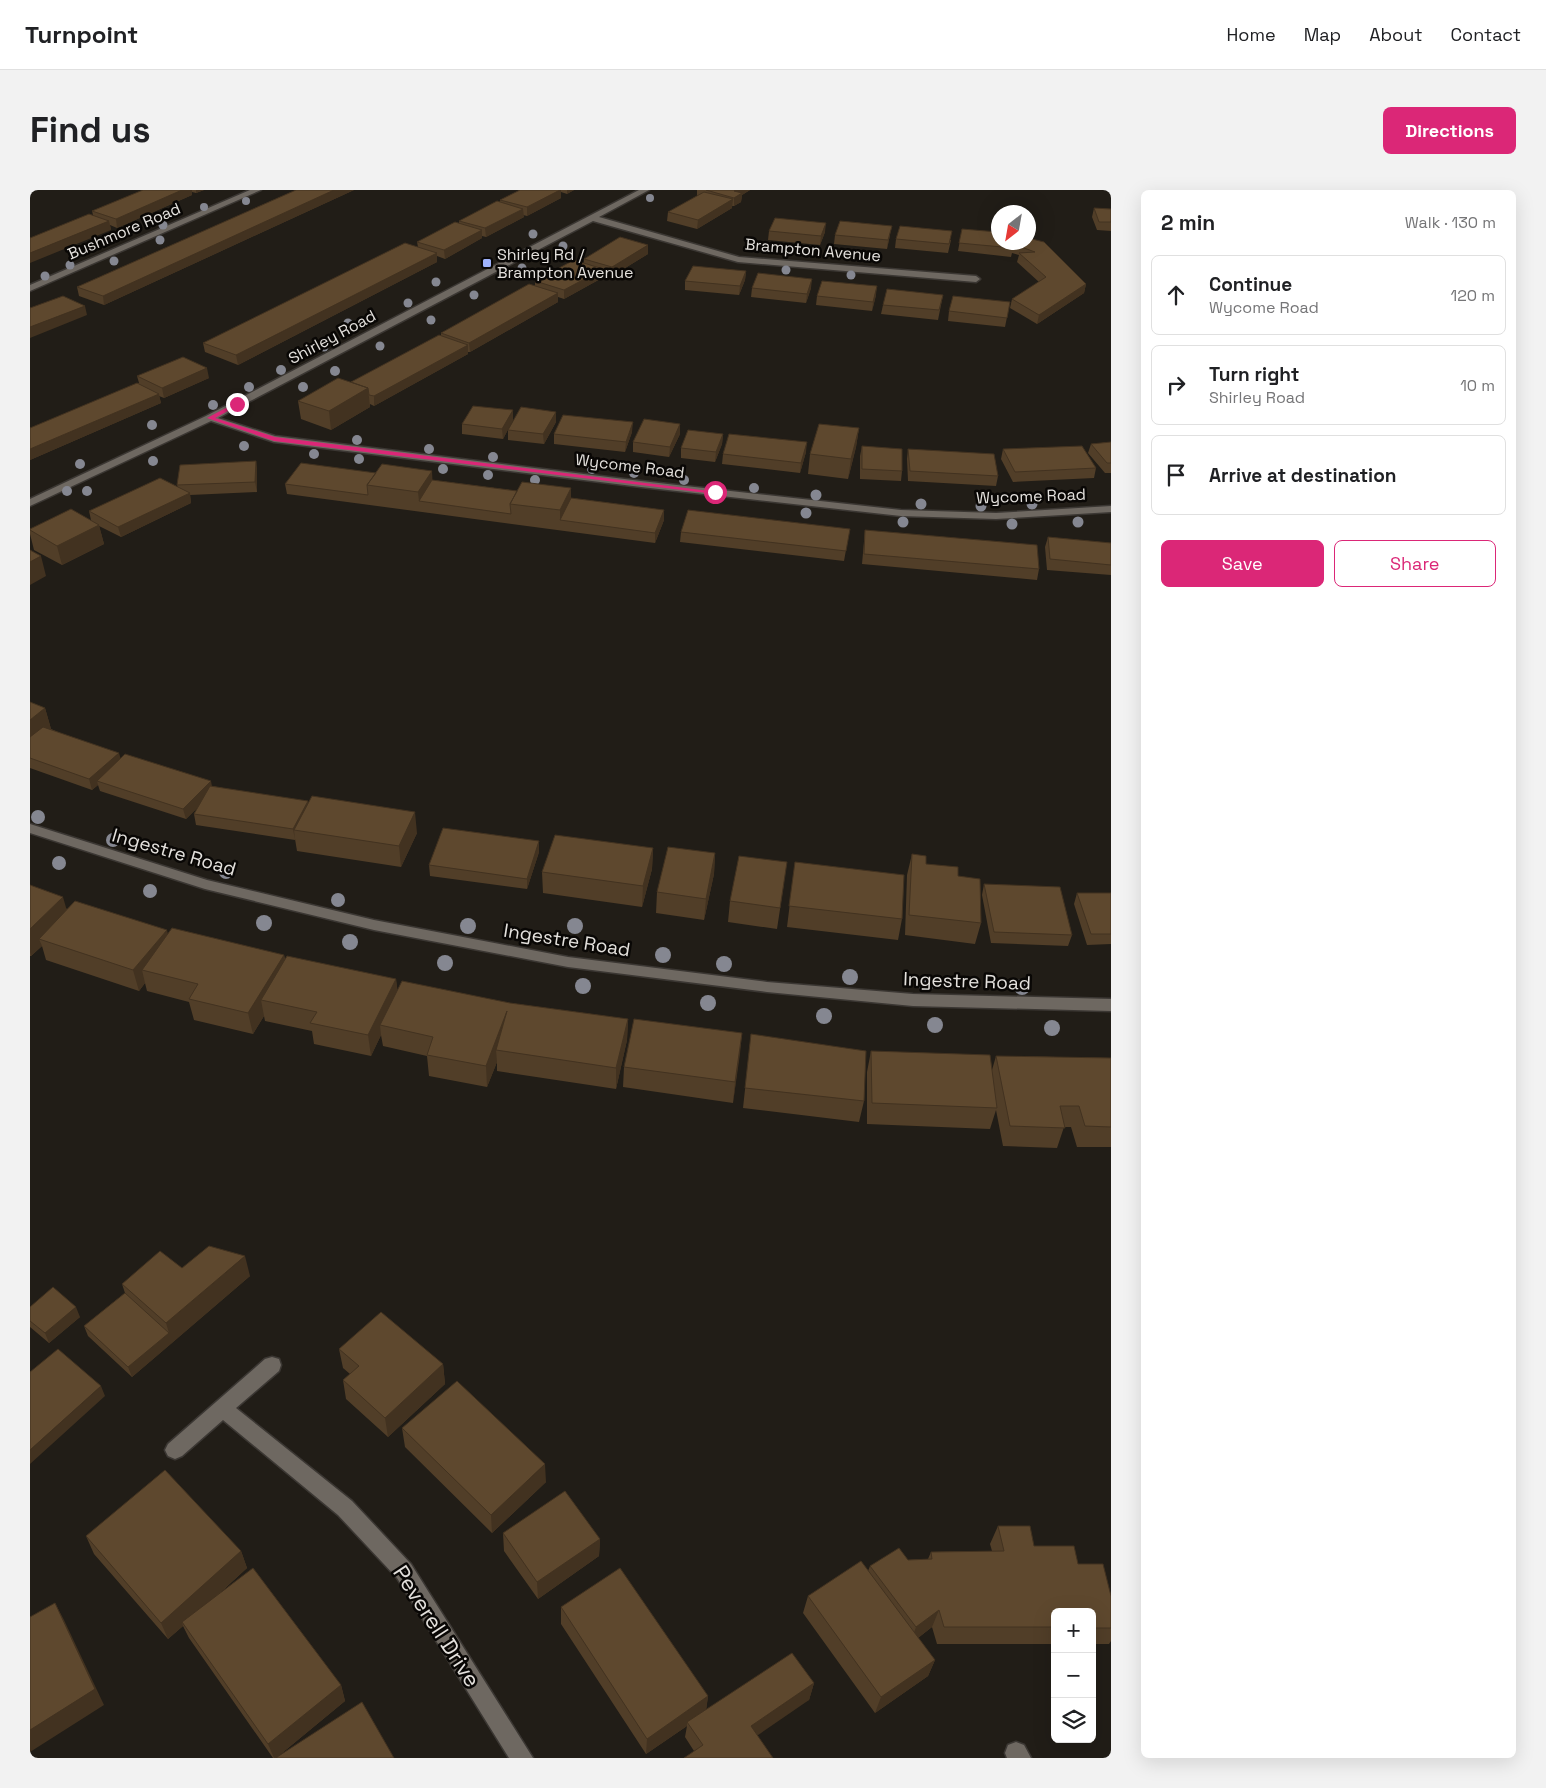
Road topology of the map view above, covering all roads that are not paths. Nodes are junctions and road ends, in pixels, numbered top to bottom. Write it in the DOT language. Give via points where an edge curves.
graph roads {
  1 [pos="257,190"];
  2 [pos="645,190"];
  3 [pos="593,218"];
  4 [pos="976,279"];
  5 [pos="30,288"];
  6 [pos="210,418"];
  7 [pos="30,503"];
  8 [pos="1111,509"];
  9 [pos="30,828"];
  10 [pos="1111,1005"];
  11 [pos="272,1365"];
  12 [pos="223,1409"];
  13 [pos="175,1450"];
  14 [pos="522,1758"];
  1 -- 5 [label="street, Bushmore Road"];
  2 -- 3 [label="street, Shirley Road"];
  3 -- 4 [label="street, Brampton Avenue" via="738,258"];
  3 -- 6 [label="street, Shirley Road"];
  6 -- 7 [label="street, Shirley Road"];
  6 -- 8 [label="street, Wycome Road" via="274,439 901,512 996,516"];
  9 -- 10 [label="street, Ingestre Road" via="205,884 374,925 568,962 767,987 913,1000"];
  11 -- 12 [label="street"];
  12 -- 13 [label="street"];
  12 -- 14 [label="street, Peverell Drive" via="345,1508 404,1571"];
}
